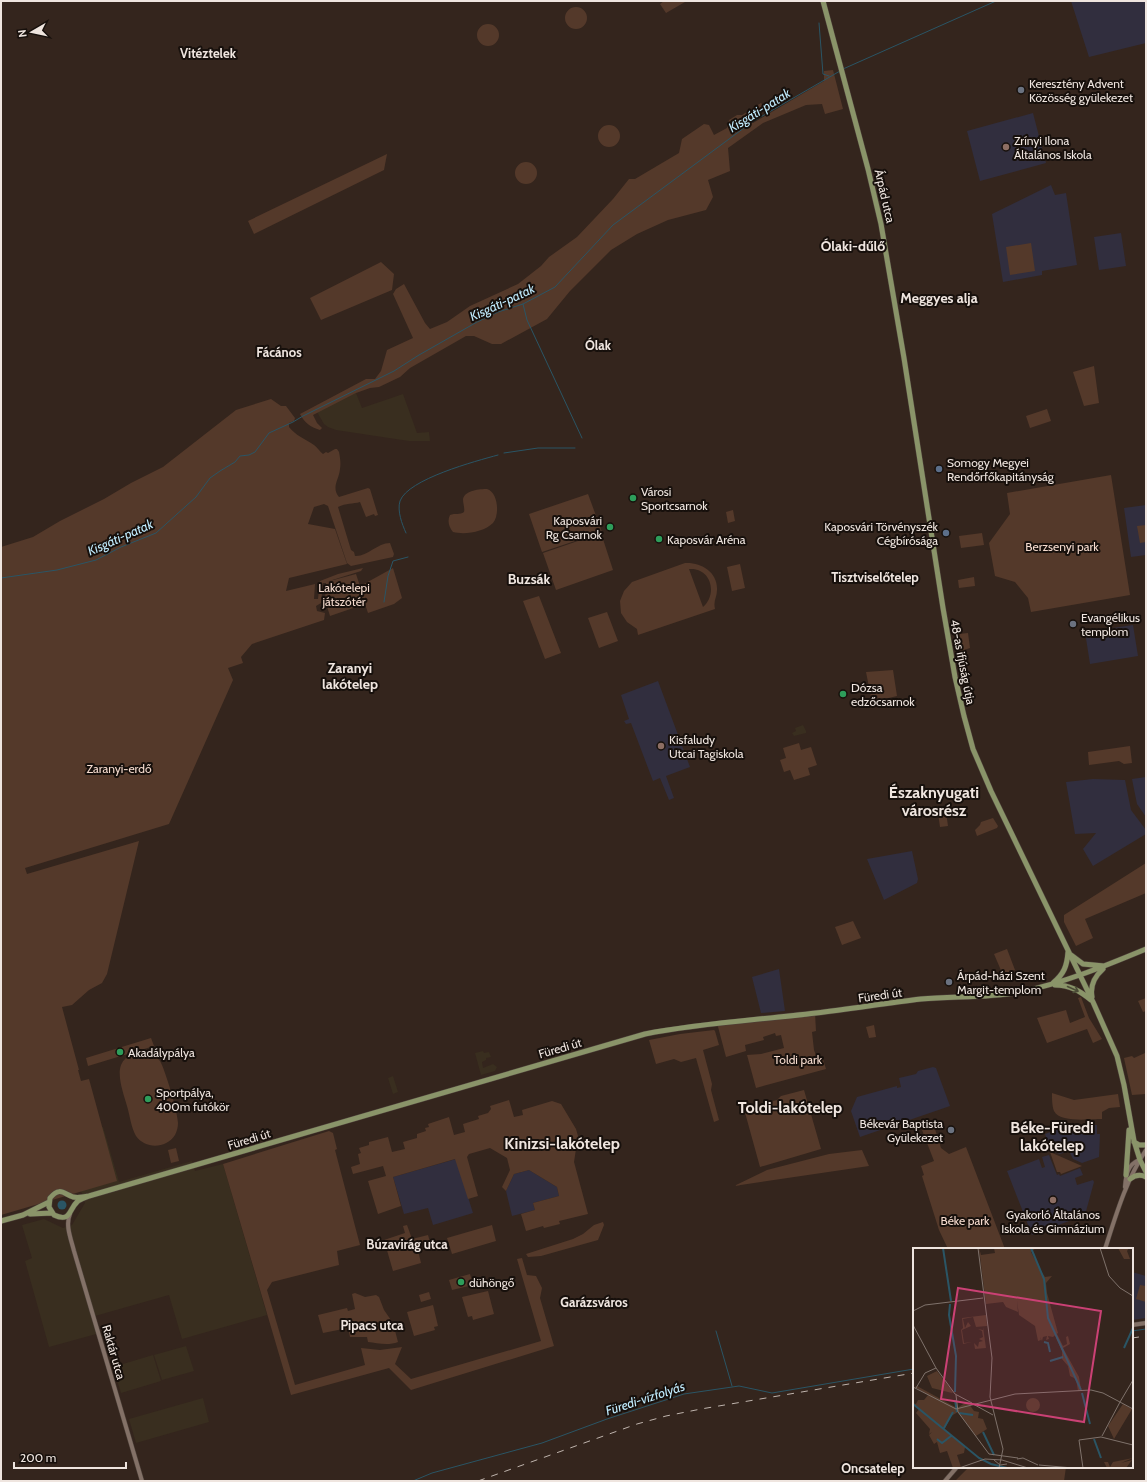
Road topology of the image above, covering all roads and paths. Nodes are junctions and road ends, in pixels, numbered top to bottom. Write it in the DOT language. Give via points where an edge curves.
graph roads {
  1 [pos="823,1"];
  2 [pos="904,358"];
  3 [pos="1146,949"];
  4 [pos="1068,951"];
  5 [pos="1106,966"];
  6 [pos="1080,976"];
  7 [pos="1050,985"];
  8 [pos="1093,1002"];
  9 [pos="1128,1111"];
  10 [pos="1134,1141"];
  11 [pos="1146,1145"];
  12 [pos="1146,1150"];
  13 [pos="1140,1160"];
  14 [pos="1146,1172"];
  15 [pos="1128,1177"];
  16 [pos="1146,1177"];
  17 [pos="71,1196"];
  18 [pos="89,1196"];
  19 [pos="49,1202"];
  20 [pos="74,1206"];
  21 [pos="52,1213"];
  22 [pos="70,1214"];
  23 [pos="23,1215"];
  24 [pos="60,1217"];
  25 [pos="1,1221"];
  26 [pos="68,1228"];
  27 [pos="1105,1248"];
  28 [pos="1146,1323"];
  29 [pos="1133,1325"];
  30 [pos="956,1468"];
  31 [pos="142,1481"];
  32 [pos="945,1481"];
  1 -- 2 [label="main road, Árpád utca" via="878,206"];
  2 -- 4 [label="main road, 48-as ifjúság útja" via="954,677 964,716 973,748 991,791"];
  3 -- 5 [label="main road"];
  4 -- 5 [label="main road" via="1083,964"];
  4 -- 6 [label="main road, 48-as ifjúság útja"];
  4 -- 7 [label="main road" via="1064,972"];
  5 -- 6 [label="main road"];
  5 -- 8 [label="main road" via="1093,982"];
  6 -- 7 [label="main road"];
  6 -- 8 [label="main road, 48-as ifjúság útja"];
  7 -- 8 [label="main road, one-way" via="1077,989"];
  7 -- 18 [label="main road, Füredi út" via="1008,994 916,1000 645,1034"];
  8 -- 9 [label="main road" via="1121,1071"];
  9 -- 10 [label="main road"];
  9 -- 15 [label="main road"];
  10 -- 11 [label="main road" via="1139,1146"];
  10 -- 13 [label="main road"];
  12 -- 13 [label="street"];
  13 -- 14 [label="main road"];
  13 -- 15 [label="street" via="1132,1164"];
  15 -- 16 [label="main road"];
  15 -- 27 [label="street"];
  17 -- 18 [label="main road, Füredi út"];
  17 -- 19 [label="main road, Füredi út" via="64,1192 56,1193"];
  17 -- 20 [label="main road"];
  18 -- 20 [label="main road, Füredi út"];
  19 -- 21 [label="main road"];
  19 -- 23 [label="main road, Füredi út"];
  20 -- 22 [label="main road, Füredi út"];
  21 -- 23 [label="main road, Füredi út"];
  21 -- 24 [label="main road"];
  22 -- 24 [label="main road"];
  22 -- 26 [label="street, Raktár utca"];
  23 -- 25 [label="main road, Füredi út"];
  24 -- 26 [label="street, Raktár utca"];
  26 -- 31 [label="street, Raktár utca"];
  28 -- 29 [label="street"];
  30 -- 32 [label="street"];
}
